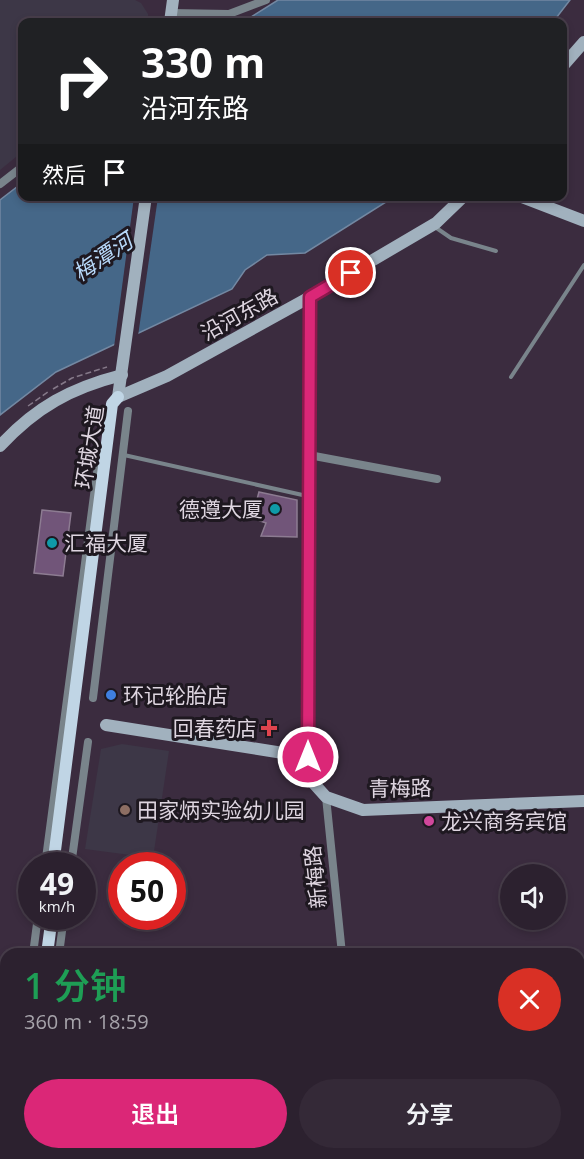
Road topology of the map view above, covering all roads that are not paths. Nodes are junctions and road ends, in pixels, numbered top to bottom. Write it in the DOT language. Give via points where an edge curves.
graph roads {
  1 [pos="173,0"];
  2 [pos="266,0"];
  3 [pos="170,18"];
  4 [pos="584,42"];
  5 [pos="567,61"];
  6 [pos="18,170"];
  7 [pos="0,184"];
  8 [pos="145,201"];
  9 [pos="458,201"];
  10 [pos="532,201"];
  11 [pos="584,221"];
  12 [pos="432,225"];
  13 [pos="496,251"];
  14 [pos="584,265"];
  15 [pos="310,297"];
  16 [pos="123,372"];
  17 [pos="511,377"];
  18 [pos="118,397"];
  19 [pos="106,410"];
  20 [pos="128,411"];
  21 [pos="0,446"];
  22 [pos="309,454"];
  23 [pos="123,455"];
  24 [pos="437,479"];
  25 [pos="309,496"];
  26 [pos="93,698"];
  27 [pos="106,725"];
  28 [pos="88,742"];
  29 [pos="308,757"];
  30 [pos="326,797"];
  31 [pos="584,801"];
  32 [pos="47,852"];
  33 [pos="54,852"];
  34 [pos="61,852"];
  35 [pos="74,852"];
  36 [pos="36,930"];
  37 [pos="44,930"];
  38 [pos="50,930"];
  39 [pos="62,930"];
  40 [pos="34,948"];
  41 [pos="42,948"];
  42 [pos="48,948"];
  43 [pos="60,948"];
  44 [pos="341,948"];
  1 -- 3 [label="main road"];
  2 -- 3 [label="street" via="229,14"];
  4 -- 5 [label="main road"];
  6 -- 7 [label="street"];
  8 -- 16 [label="main road"];
  9 -- 12 [label="main road, 沿河东路"];
  10 -- 11 [label="main road"];
  12 -- 13 [label="lane" via="451,238"];
  12 -- 15 [label="main road, 沿河东路"];
  14 -- 17 [label="lane"];
  15 -- 18 [label="main road, 沿河东路" via="167,376"];
  15 -- 22 [label="main road"];
  16 -- 18 [label="main road"];
  16 -- 21 [label="main road" via="87,384 46,405"];
  18 -- 33 [label="main road, 环城大道" via="112,404"];
  18 -- 34 [label="main road, 环城大道"];
  19 -- 32 [label="street"];
  20 -- 23 [label="street"];
  22 -- 24 [label="street"];
  22 -- 25 [label="main road"];
  23 -- 25 [label="lane"];
  23 -- 26 [label="street"];
  25 -- 29 [label="main road"];
  27 -- 29 [label="main road"];
  28 -- 35 [label="street"];
  29 -- 30 [label="main road" via="308,777"];
  30 -- 31 [label="main road, 青梅路" via="363,810"];
  30 -- 44 [label="street, 新梅路"];
  36 -- 40 [label="street"];
  37 -- 41 [label="main road"];
  38 -- 42 [label="main road"];
  39 -- 43 [label="street"];
}
